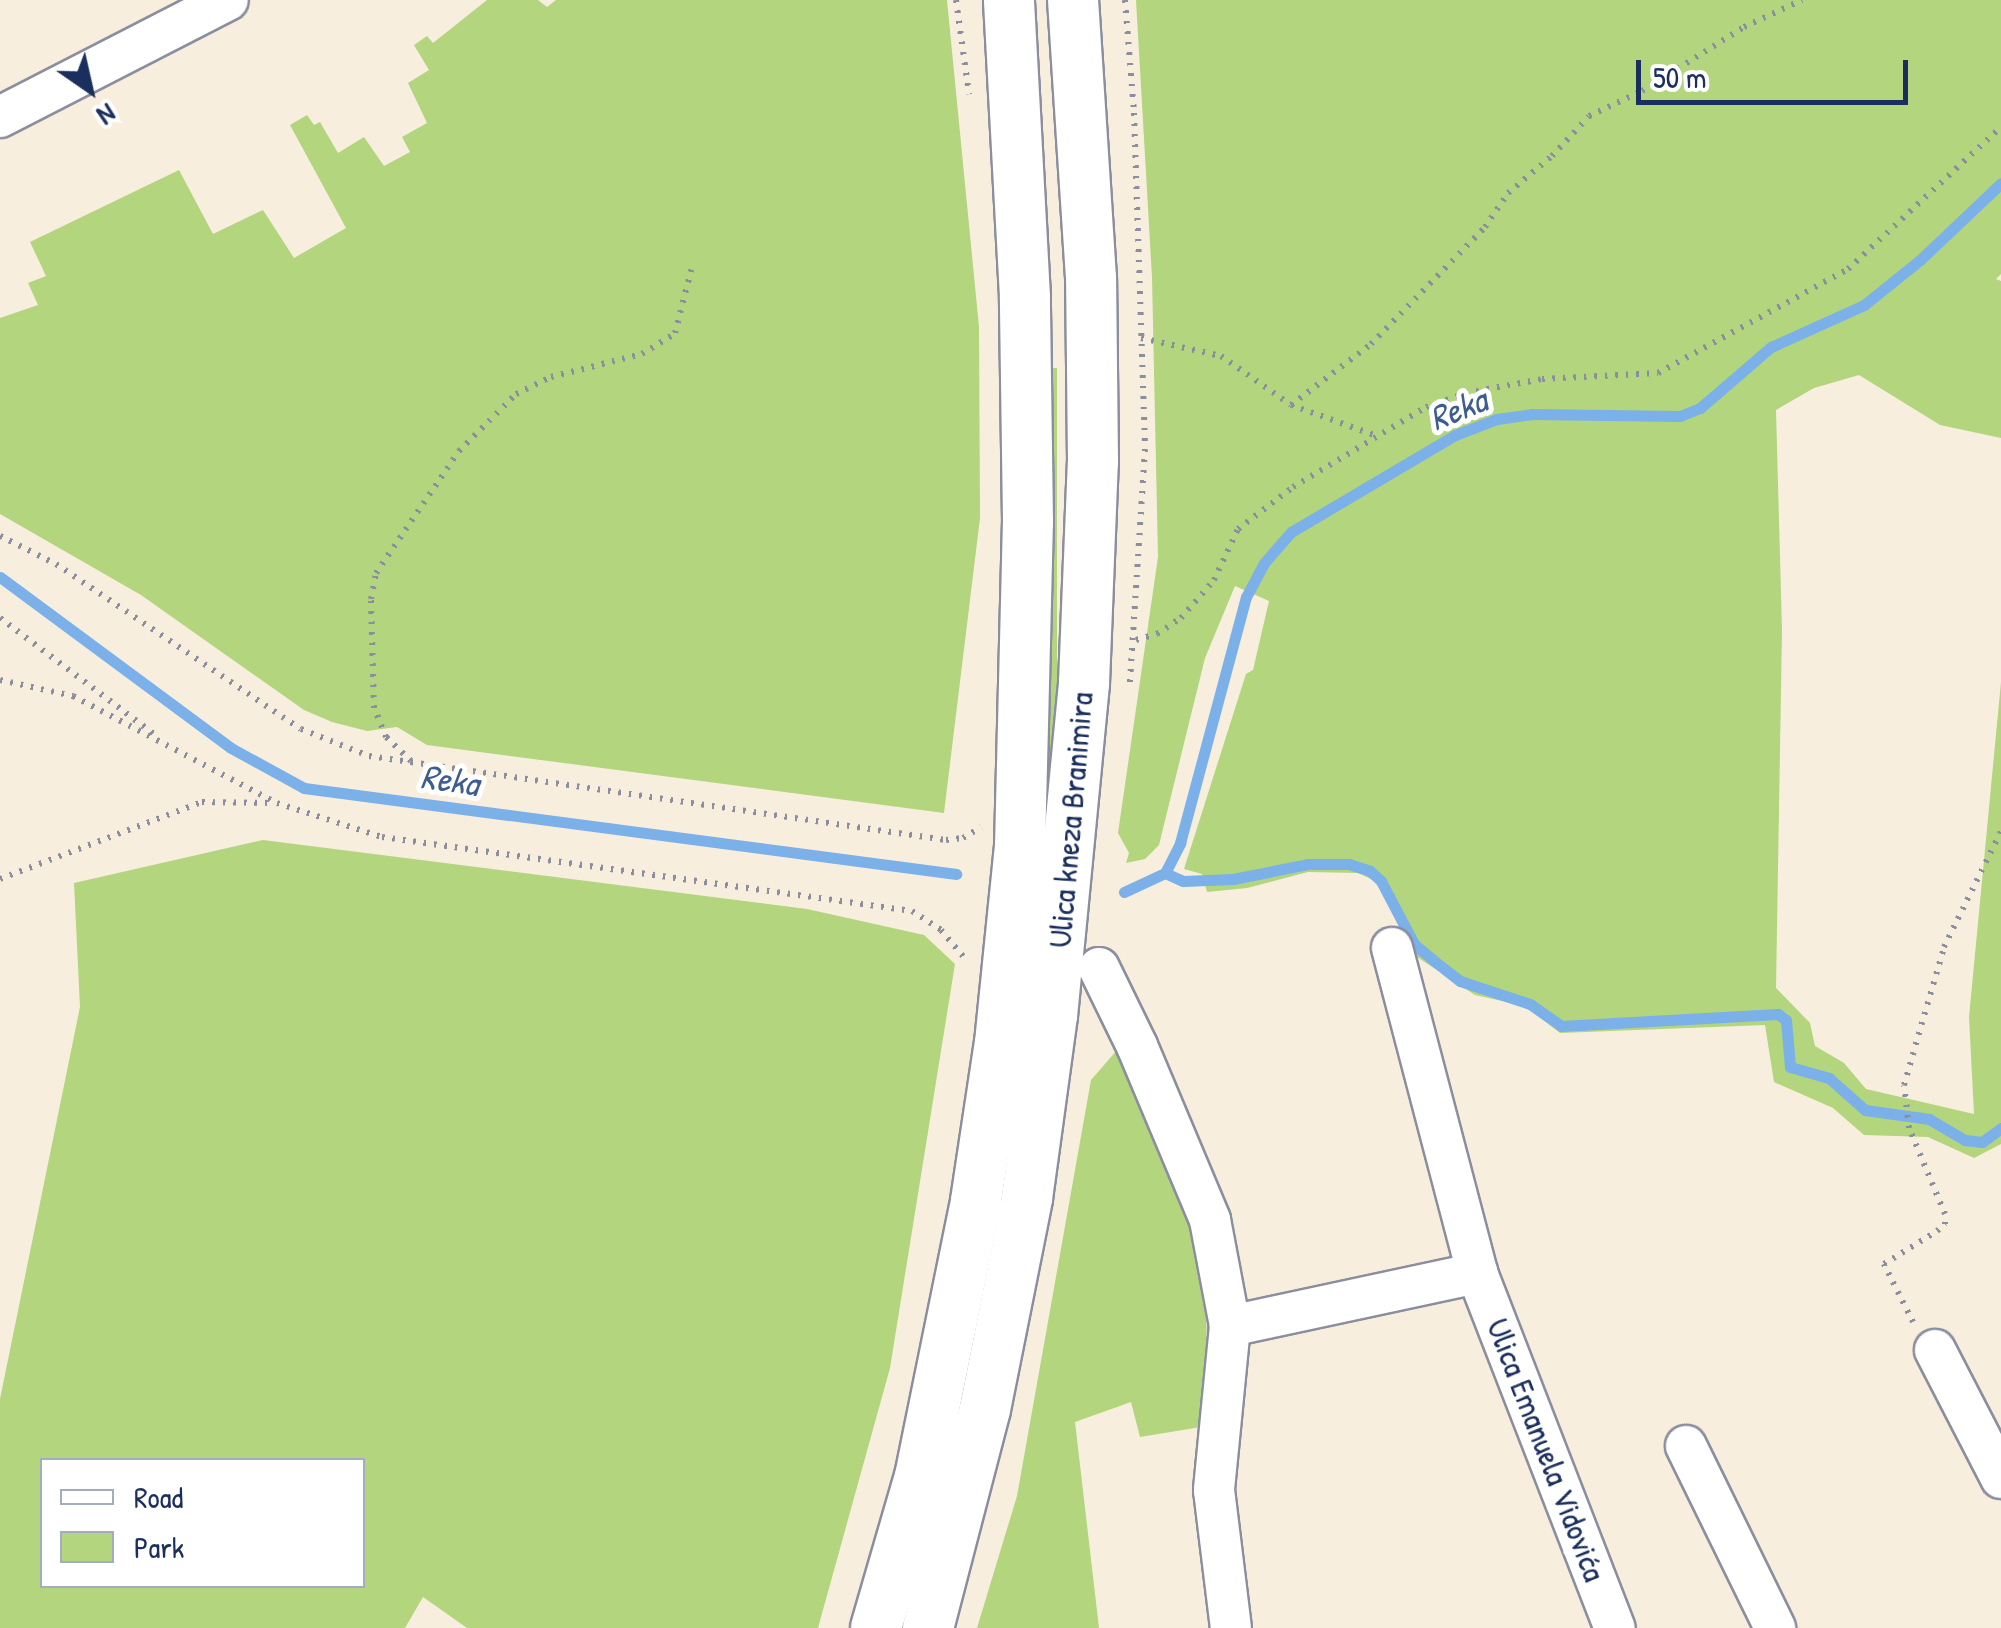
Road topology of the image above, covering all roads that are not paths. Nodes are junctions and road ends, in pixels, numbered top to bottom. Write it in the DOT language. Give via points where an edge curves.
graph roads {
  1 [pos="228,0"];
  2 [pos="1009,0"];
  3 [pos="1073,0"];
  4 [pos="0,116"];
  5 [pos="1392,948"];
  6 [pos="1099,968"];
  7 [pos="1477,1272"];
  8 [pos="1230,1326"];
  9 [pos="1935,1350"];
  10 [pos="1686,1446"];
  11 [pos="2001,1478"];
  12 [pos="876,1628"];
  13 [pos="928,1628"];
  14 [pos="1231,1628"];
  15 [pos="1615,1628"];
  16 [pos="1775,1628"];
  1 -- 4 [label="street"];
  2 -- 12 [label="street, Ulica kneza Branimira" via="1025,297 1028,522 1020,846 976,1201 920,1476"];
  3 -- 13 [label="street, Ulica kneza Branimira" via="1092,278 1090,612 1081,720 1027,1198 980,1428"];
  5 -- 7 [label="street, Ulica Emanuela Vidovića"];
  6 -- 8 [label="street" via="1210,1220"];
  7 -- 8 [label="street"];
  7 -- 15 [label="street, Ulica Emanuela Vidovića"];
  8 -- 14 [label="street" via="1214,1490"];
  9 -- 11 [label="street"];
  10 -- 16 [label="street"];
}
